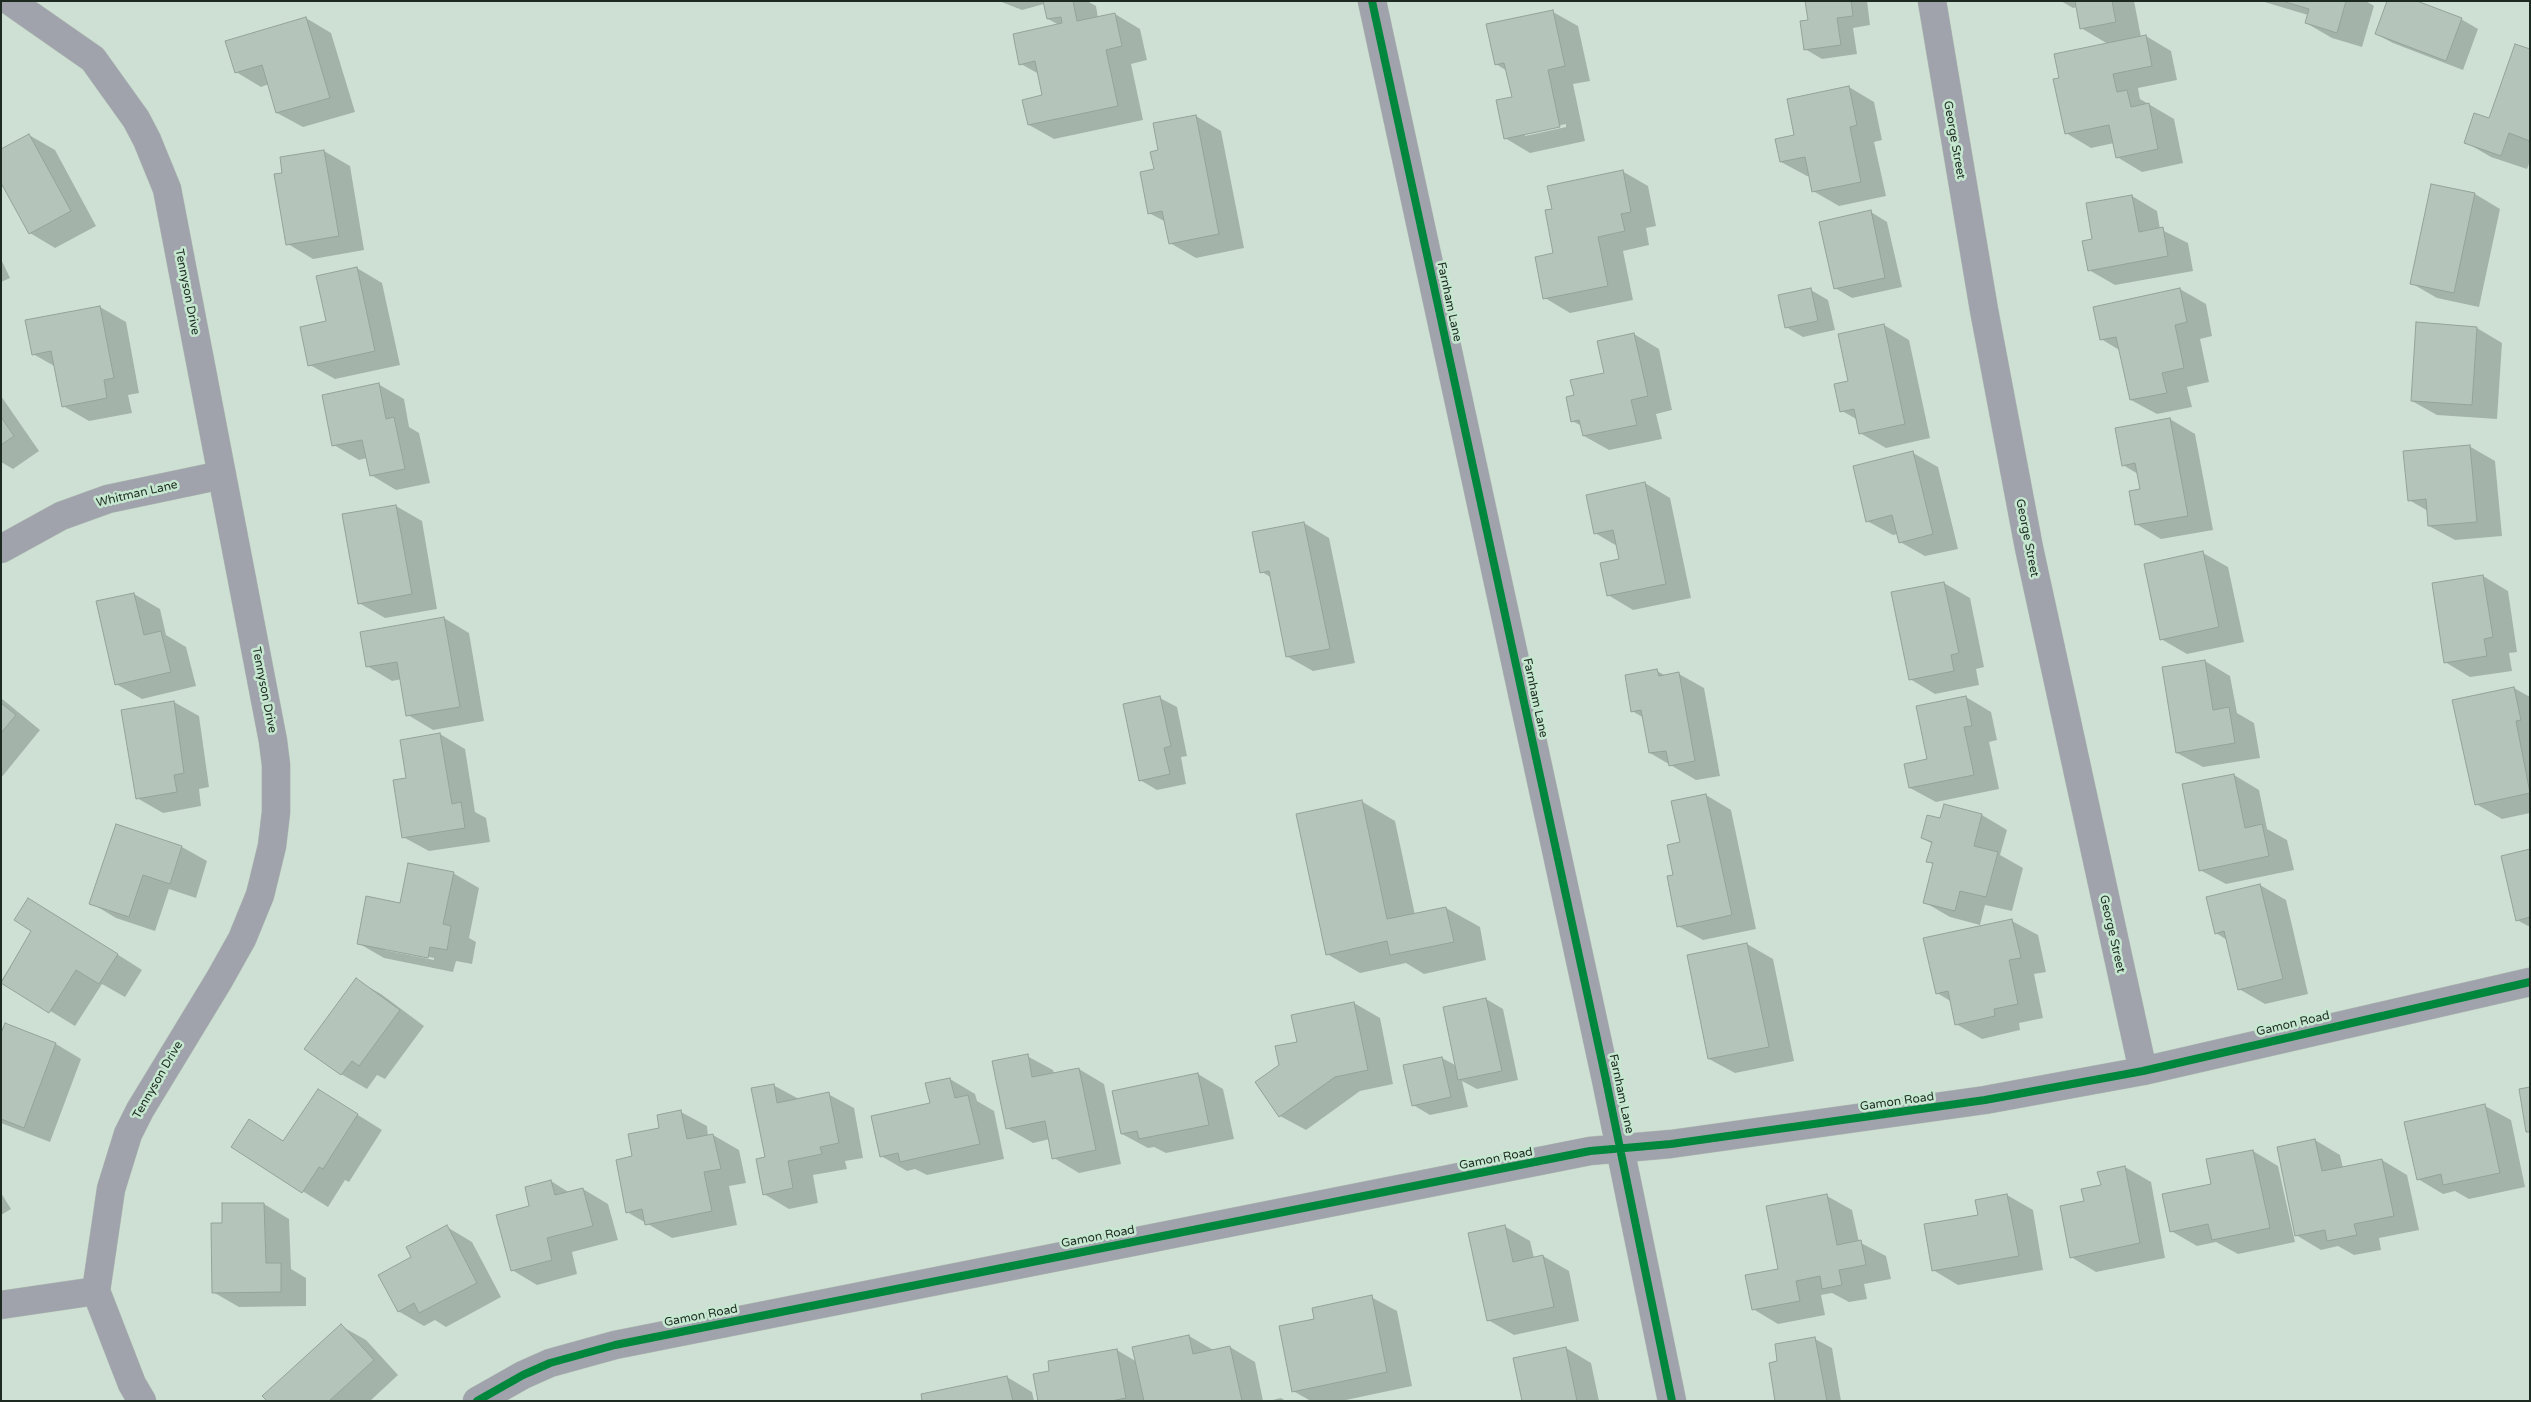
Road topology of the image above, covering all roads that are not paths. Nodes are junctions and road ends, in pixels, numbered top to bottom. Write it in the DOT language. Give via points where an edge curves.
graph roads {
  1 [pos="10,1"];
  2 [pos="1372,1"];
  3 [pos="1932,1"];
  4 [pos="222,475"];
  5 [pos="1,549"];
  6 [pos="2530,982"];
  7 [pos="2143,1070"];
  8 [pos="1621,1150"];
  9 [pos="96,1291"];
  10 [pos="1,1305"];
  11 [pos="142,1401"];
  12 [pos="477,1401"];
  13 [pos="1672,1401"];
  1 -- 4 [label="street, Tennyson Drive" via="93,59 147,140 167,189"];
  2 -- 8 [label="street, Farnham Lane"];
  3 -- 7 [label="street, George Street" via="1984,310 2027,538"];
  4 -- 5 [label="street, Whitman Lane" via="108,499 62,516"];
  4 -- 9 [label="street, Tennyson Drive" via="273,740 276,812 272,846 260,895 242,939 163,1068 128,1134 111,1189"];
  6 -- 7 [label="street, Gamon Road"];
  7 -- 8 [label="street, Gamon Road" via="1985,1100"];
  8 -- 12 [label="street, Gamon Road" via="1580,1153 615,1345 550,1363"];
  8 -- 13 [label="street, Farnham Lane"];
  9 -- 10 [label="street"];
  9 -- 11 [label="street, Tennyson Drive" via="132,1384"];
}
